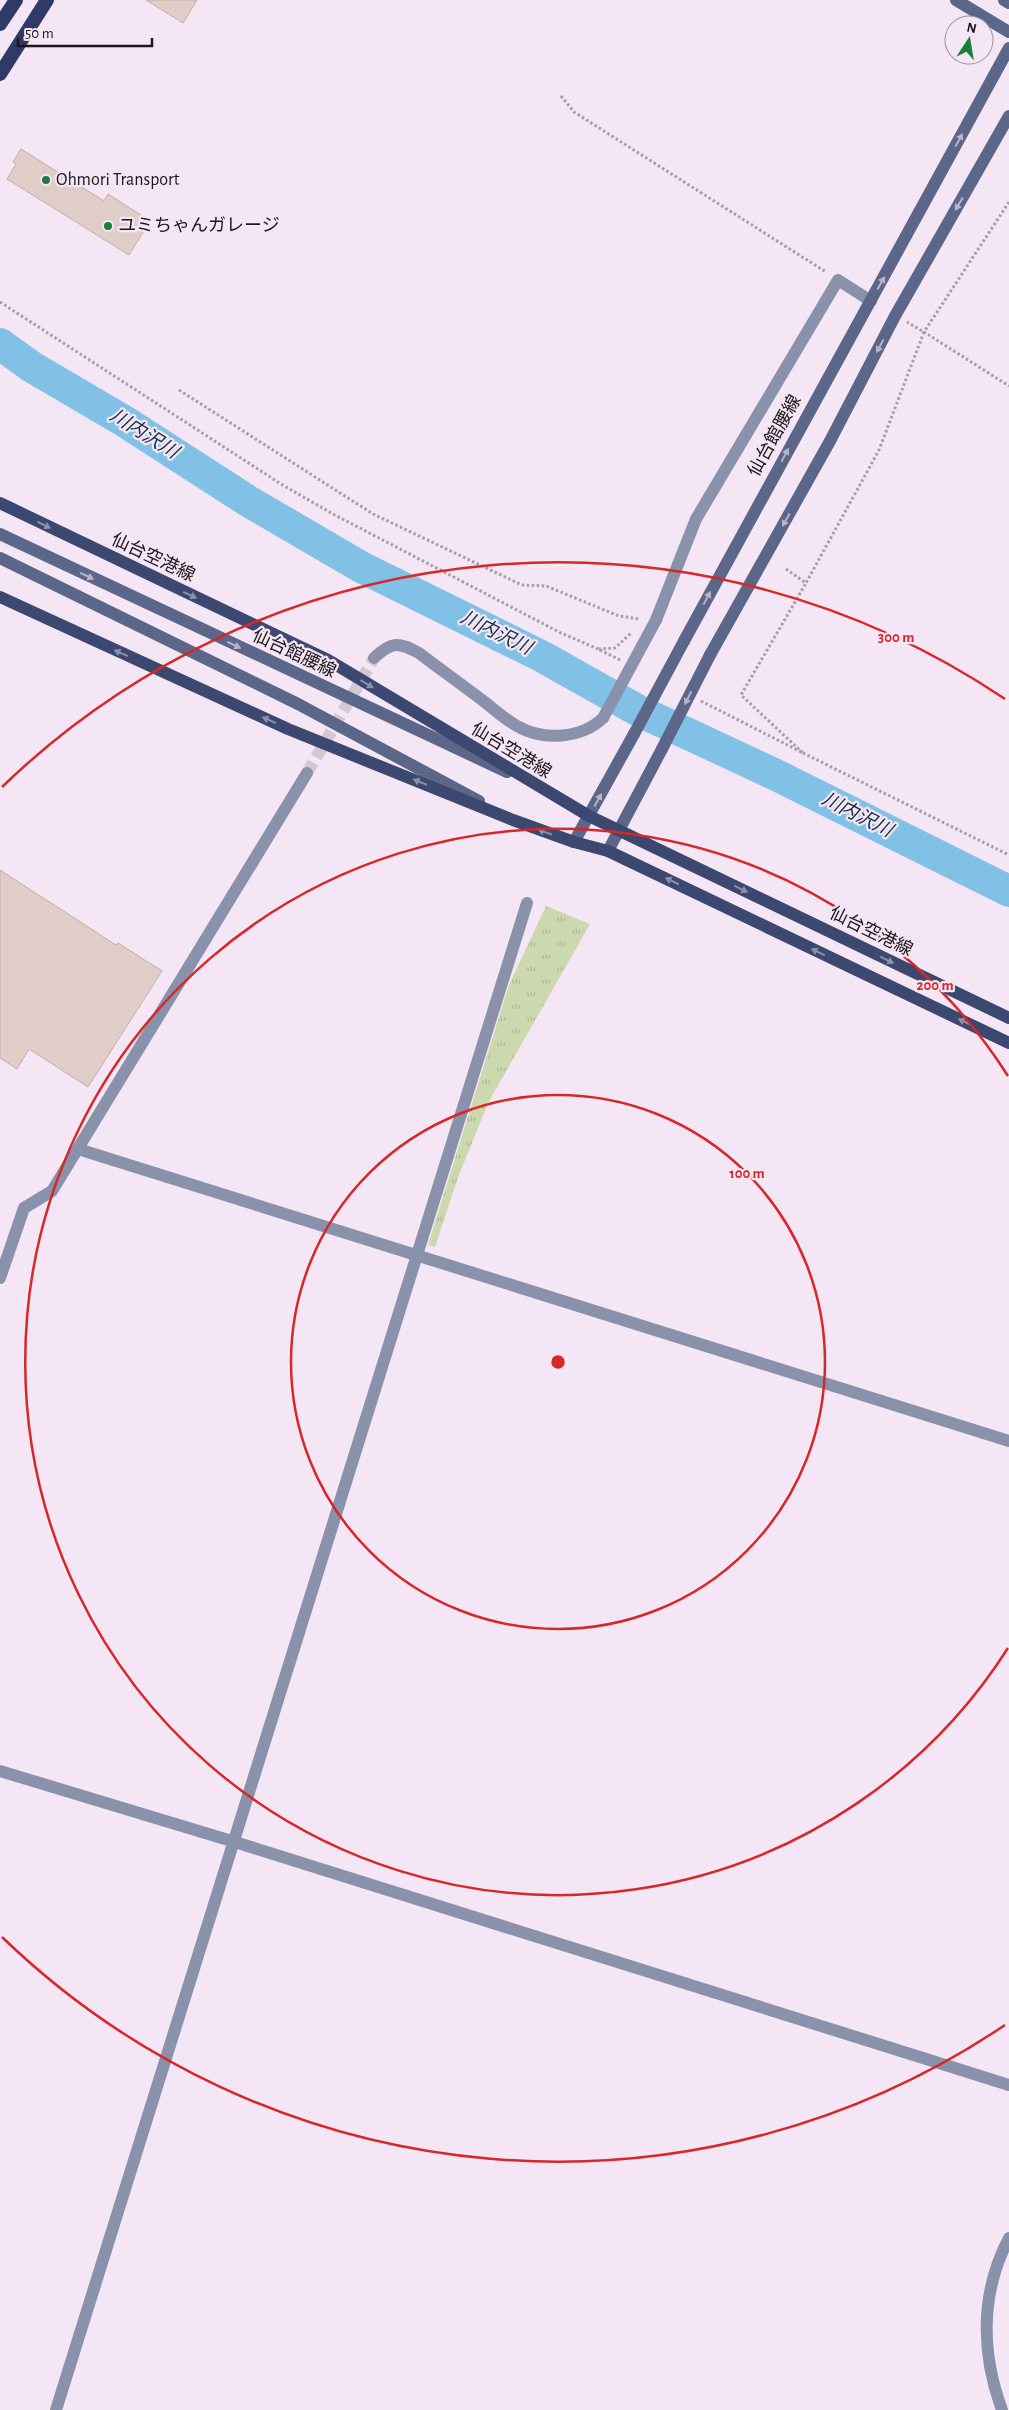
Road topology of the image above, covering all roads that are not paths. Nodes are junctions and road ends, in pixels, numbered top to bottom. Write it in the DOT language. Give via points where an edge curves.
graph roads {
  1 [pos="16,0"];
  2 [pos="47,0"];
  3 [pos="956,0"];
  4 [pos="1004,0"];
  5 [pos="1009,3"];
  6 [pos="0,24"];
  7 [pos="1009,32"];
  8 [pos="1009,48"];
  9 [pos="0,74"];
  10 [pos="1009,116"];
  11 [pos="871,302"];
  12 [pos="0,503"];
  13 [pos="0,534"];
  14 [pos="0,558"];
  15 [pos="0,597"];
  16 [pos="374,658"];
  17 [pos="307,773"];
  18 [pos="531,784"];
  19 [pos="589,816"];
  20 [pos="514,820"];
  21 [pos="618,830"];
  22 [pos="574,842"];
  23 [pos="608,851"];
  24 [pos="527,903"];
  25 [pos="1009,1018"];
  26 [pos="1009,1043"];
  27 [pos="78,1149"];
  28 [pos="418,1255"];
  29 [pos="0,1278"];
  30 [pos="1009,1441"];
  31 [pos="0,1770"];
  32 [pos="235,1842"];
  33 [pos="1009,2085"];
  34 [pos="1009,2238"];
  35 [pos="56,2410"];
  36 [pos="1002,2410"];
  1 -- 6 [label="highway"];
  2 -- 9 [label="highway"];
  3 -- 7 [label="main road"];
  4 -- 5 [label="main road"];
  11 -- 8 [label="main road, 仙台館腰線, one-way"];
  10 -- 21 [label="main road, one-way, bridge" via="895,316"];
  11 -- 16 [label="street, bridge" via="838,280 696,519 656,620 597,724 577,734 540,734 518,726 418,653 402,645 392,645"];
  19 -- 11 [label="main road, 仙台館腰線, one-way, bridge" via="801,424"];
  12 -- 18 [label="main road, 仙台空港線, one-way" via="328,660"];
  13 -- 18 [label="main road, 仙台館腰線, one-way"];
  14 -- 20 [label="main road" via="298,704"];
  20 -- 15 [label="main road, one-way" via="288,729"];
  17 -- 27 [label="street"];
  18 -- 19 [label="main road, 仙台空港線"];
  19 -- 21 [label="main road, 仙台空港線"];
  19 -- 22 [label="main road, 仙台館腰線"];
  22 -- 20 [label="main road, one-way"];
  21 -- 23 [label="main road"];
  21 -- 25 [label="main road, 仙台空港線, one-way"];
  22 -- 23 [label="main road"];
  26 -- 23 [label="main road, one-way"];
  24 -- 28 [label="street"];
  27 -- 28 [label="street"];
  27 -- 29 [label="street" via="52,1191 24,1208"];
  28 -- 30 [label="street"];
  28 -- 32 [label="street"];
  31 -- 32 [label="street"];
  32 -- 33 [label="street"];
  32 -- 35 [label="street"];
  34 -- 36 [label="street" via="998,2259 986,2316 991,2382"];
}
